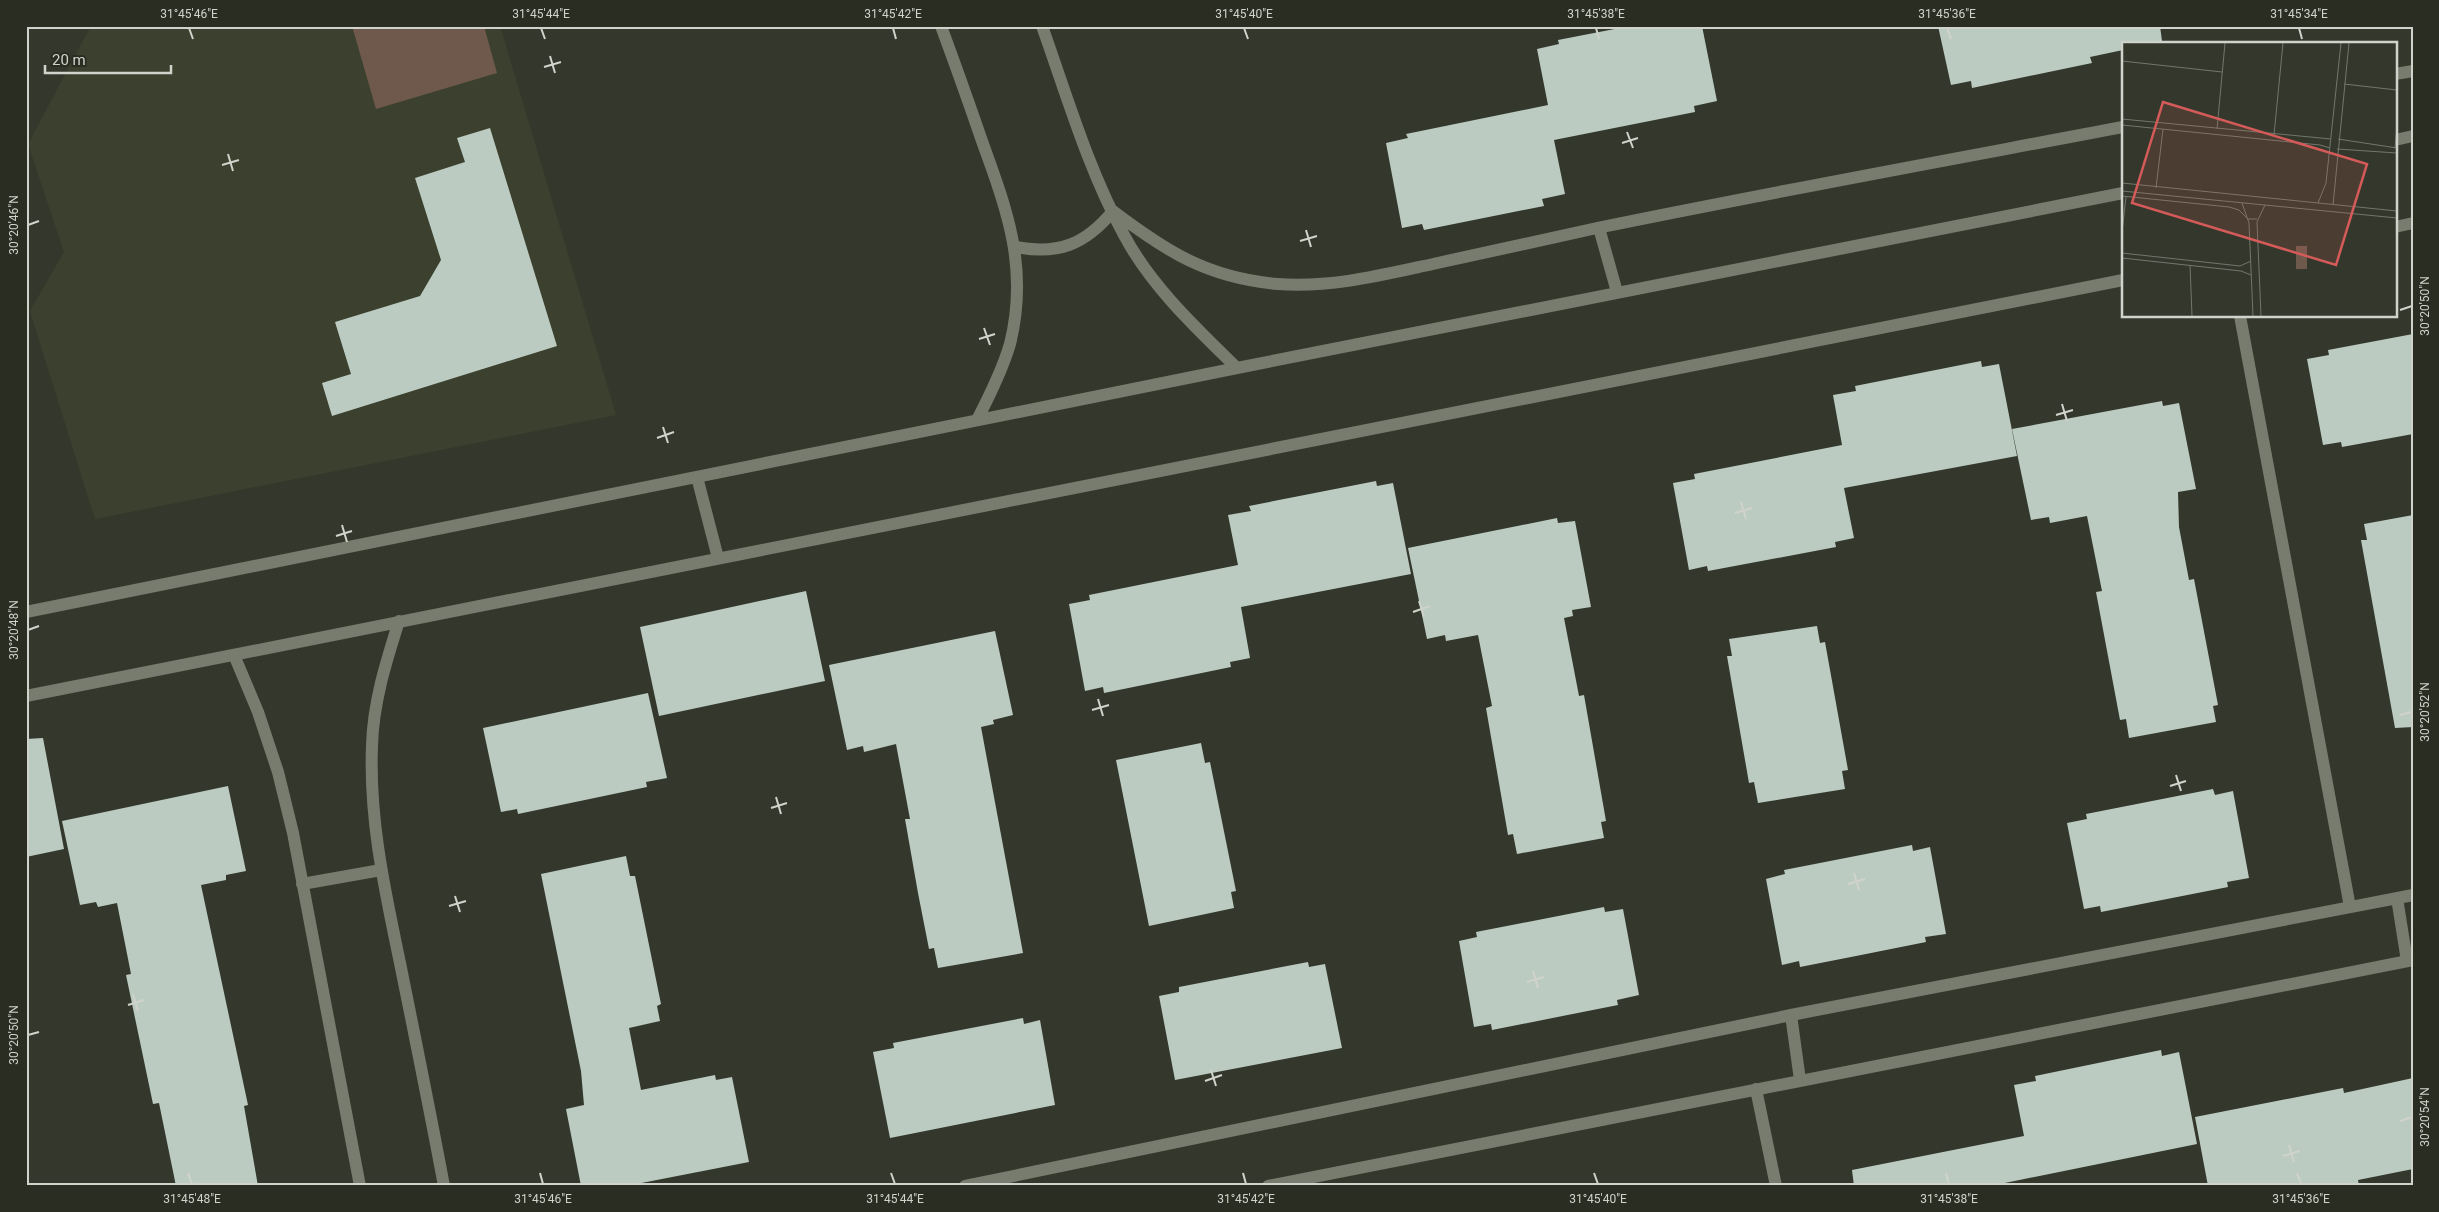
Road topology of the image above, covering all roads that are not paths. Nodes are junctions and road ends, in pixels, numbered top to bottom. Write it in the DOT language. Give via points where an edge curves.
graph roads {
  1 [pos="941,26"];
  2 [pos="1042,26"];
  3 [pos="2413,71"];
  4 [pos="2396,74"];
  5 [pos="2122,127"];
  6 [pos="2413,136"];
  7 [pos="2396,140"];
  8 [pos="2122,193"];
  9 [pos="1113,211"];
  10 [pos="2413,223"];
  11 [pos="2396,226"];
  12 [pos="1599,228"];
  13 [pos="1015,247"];
  14 [pos="2122,280"];
  15 [pos="1617,292"];
  16 [pos="2240,318"];
  17 [pos="1237,368"];
  18 [pos="977,420"];
  19 [pos="697,477"];
  20 [pos="718,558"];
  21 [pos="26,612"];
  22 [pos="399,621"];
  23 [pos="234,655"];
  24 [pos="26,696"];
  25 [pos="381,870"];
  26 [pos="302,884"];
  27 [pos="2413,895"];
  28 [pos="2397,898"];
  29 [pos="2350,907"];
  30 [pos="2410,961"];
  31 [pos="1791,1015"];
  32 [pos="1800,1080"];
  33 [pos="1756,1089"];
  34 [pos="360,1186"];
  35 [pos="444,1186"];
  36 [pos="965,1186"];
  37 [pos="1268,1186"];
  38 [pos="1776,1186"];
  1 -- 13 [label="street" via="1008,213"];
  2 -- 9 [label="street" via="1093,169"];
  3 -- 4 [label="street"];
  5 -- 12 [label="street"];
  6 -- 7 [label="street"];
  8 -- 15 [label="street"];
  9 -- 12 [label="street" via="1157,244 1186,260 1242,279 1280,284 1364,279"];
  9 -- 13 [label="street" via="1099,228 1067,246 1037,251"];
  9 -- 17 [label="street" via="1124,236 1164,292"];
  10 -- 11 [label="street"];
  12 -- 15 [label="street"];
  13 -- 18 [label="street" via="1016,306 1010,343 998,380"];
  14 -- 20 [label="street"];
  15 -- 17 [label="street"];
  16 -- 29 [label="street"];
  17 -- 18 [label="street"];
  18 -- 19 [label="street"];
  19 -- 20 [label="street"];
  19 -- 21 [label="street"];
  20 -- 22 [label="street"];
  22 -- 23 [label="street"];
  22 -- 25 [label="street" via="377,702 372,745 371,786"];
  23 -- 24 [label="street"];
  23 -- 26 [label="street" via="278,772"];
  25 -- 26 [label="street"];
  25 -- 35 [label="street"];
  26 -- 34 [label="street"];
  27 -- 28 [label="street"];
  28 -- 29 [label="street"];
  28 -- 30 [label="street"];
  29 -- 31 [label="street"];
  30 -- 32 [label="street"];
  31 -- 32 [label="street"];
  31 -- 36 [label="street"];
  32 -- 33 [label="street"];
  33 -- 37 [label="street"];
  33 -- 38 [label="street"];
}
